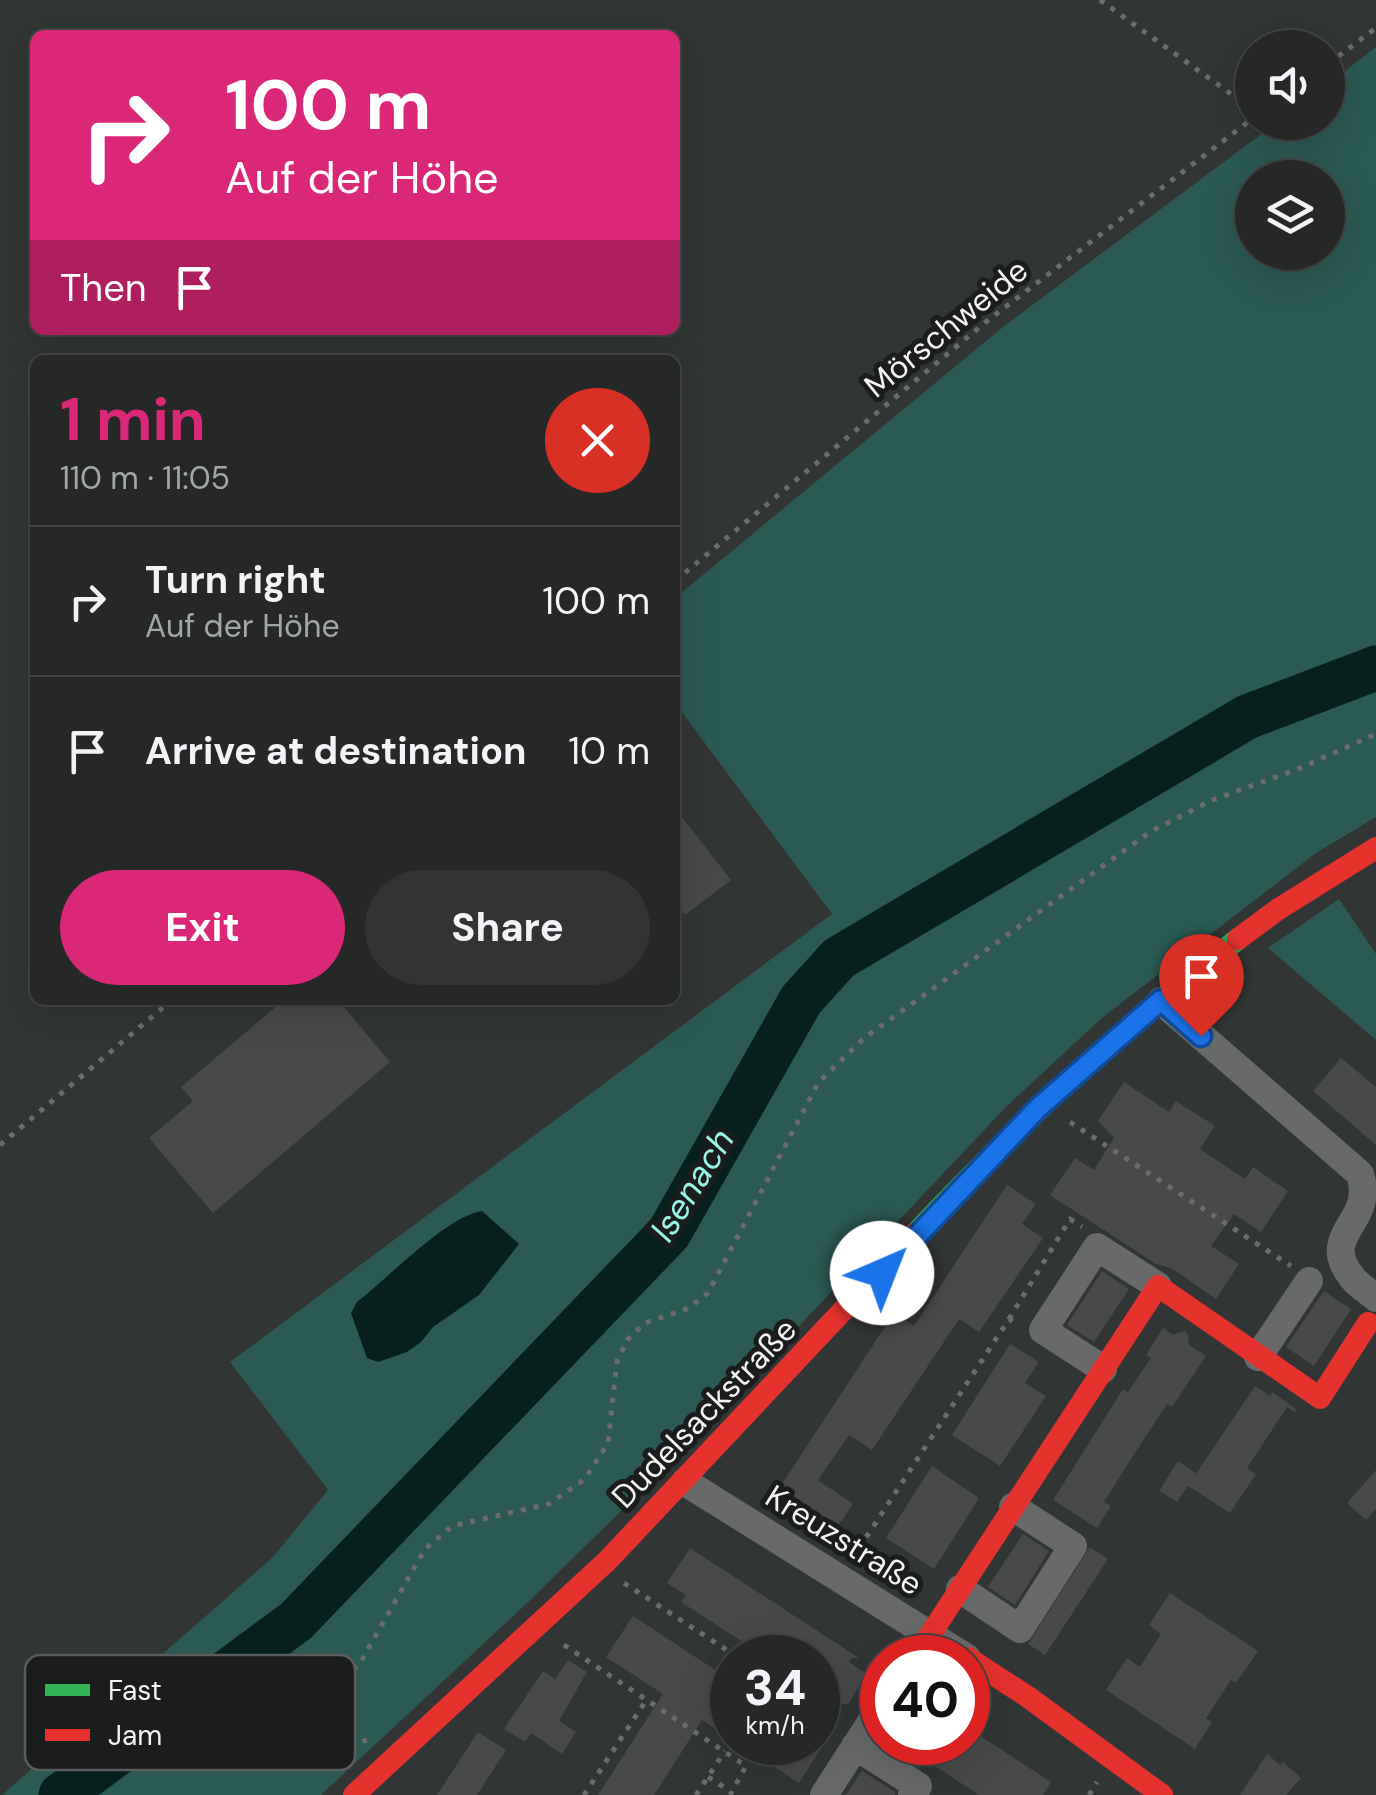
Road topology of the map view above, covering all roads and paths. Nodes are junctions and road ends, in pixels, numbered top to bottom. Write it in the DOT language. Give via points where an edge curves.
graph roads {
  1 [pos="1100,0"];
  2 [pos="1376,28"];
  3 [pos="1345,51"];
  4 [pos="1235,97"];
  5 [pos="1235,132"];
  6 [pos="680,576"];
  7 [pos="1376,734"];
  8 [pos="1376,848"];
  9 [pos="1161,1000"];
  10 [pos="166,1005"];
  11 [pos="1043,1104"];
  12 [pos="0,1145"];
  13 [pos="1097,1247"];
  14 [pos="1308,1281"];
  15 [pos="1158,1286"];
  16 [pos="1372,1310"];
  17 [pos="1008,1320"];
  18 [pos="1043,1330"];
  19 [pos="1258,1357"];
  20 [pos="1103,1370"];
  21 [pos="685,1482"];
  22 [pos="1013,1507"];
  23 [pos="600,1567"];
  24 [pos="840,1578"];
  25 [pos="960,1590"];
  26 [pos="536,1627"];
  27 [pos="909,1635"];
  28 [pos="929,1635"];
  29 [pos="710,1639"];
  30 [pos="355,1668"];
  31 [pos="990,1672"];
  32 [pos="647,1699"];
  33 [pos="370,1739"];
  34 [pos="860,1740"];
  35 [pos="710,1742"];
  36 [pos="355,1743"];
  37 [pos="856,1746"];
  38 [pos="715,1765"];
  39 [pos="745,1765"];
  40 [pos="708,1777"];
  41 [pos="730,1793"];
  42 [pos="354,1795"];
  43 [pos="584,1795"];
  44 [pos="696,1795"];
  45 [pos="824,1795"];
  46 [pos="912,1795"];
  47 [pos="1162,1795"];
  1 -- 4 [label="path"];
  2 -- 3 [label="path"];
  5 -- 6 [label="path, Mörschweide" via="987,321"];
  7 -- 30 [label="path" via="1150,832 863,1040 818,1083 708,1293 628,1338 617,1361 608,1443 585,1479 549,1504 452,1526 425,1549"];
  8 -- 9 [label="street, Dudelsackstraße" via="1273,913"];
  9 -- 11 [label="street, Dudelsackstraße"];
  9 -- 16 [label="street" via="1360,1174 1369,1190 1368,1208 1346,1236 1342,1255"];
  10 -- 12 [label="path"];
  11 -- 14 [label="path"];
  11 -- 21 [label="street, Dudelsackstraße"];
  13 -- 15 [label="street"];
  13 -- 17 [label="path" via="1094,1235 1070,1219"];
  13 -- 18 [label="street"];
  14 -- 19 [label="street"];
  15 -- 19 [label="street"];
  15 -- 20 [label="street"];
  16 -- 19 [label="street" via="1320,1398"];
  17 -- 18 [label="path" via="1031,1335"];
  17 -- 24 [label="path"];
  18 -- 20 [label="street"];
  20 -- 22 [label="street"];
  21 -- 23 [label="street, Dudelsackstraße"];
  21 -- 24 [label="street, Kreuzstraße"];
  22 -- 25 [label="street"];
  22 -- 25 [label="street" via="1073,1546 1020,1629"];
  23 -- 26 [label="street, Dudelsackstraße"];
  23 -- 29 [label="path"];
  24 -- 27 [label="street, Kreuzstraße"];
  25 -- 28 [label="street"];
  26 -- 32 [label="path"];
  26 -- 42 [label="street, Dudelsackstraße"];
  31 -- 47 [label="street, Kreuzstraße"];
  32 -- 35 [label="path"];
  32 -- 43 [label="path"];
  33 -- 36 [label="path"];
  34 -- 37 [label="street"];
  37 -- 45 [label="street"];
  37 -- 46 [label="street" via="918,1786"];
  38 -- 40 [label="path"];
  39 -- 41 [label="path"];
  40 -- 41 [label="path"];
  40 -- 44 [label="path"];
}
